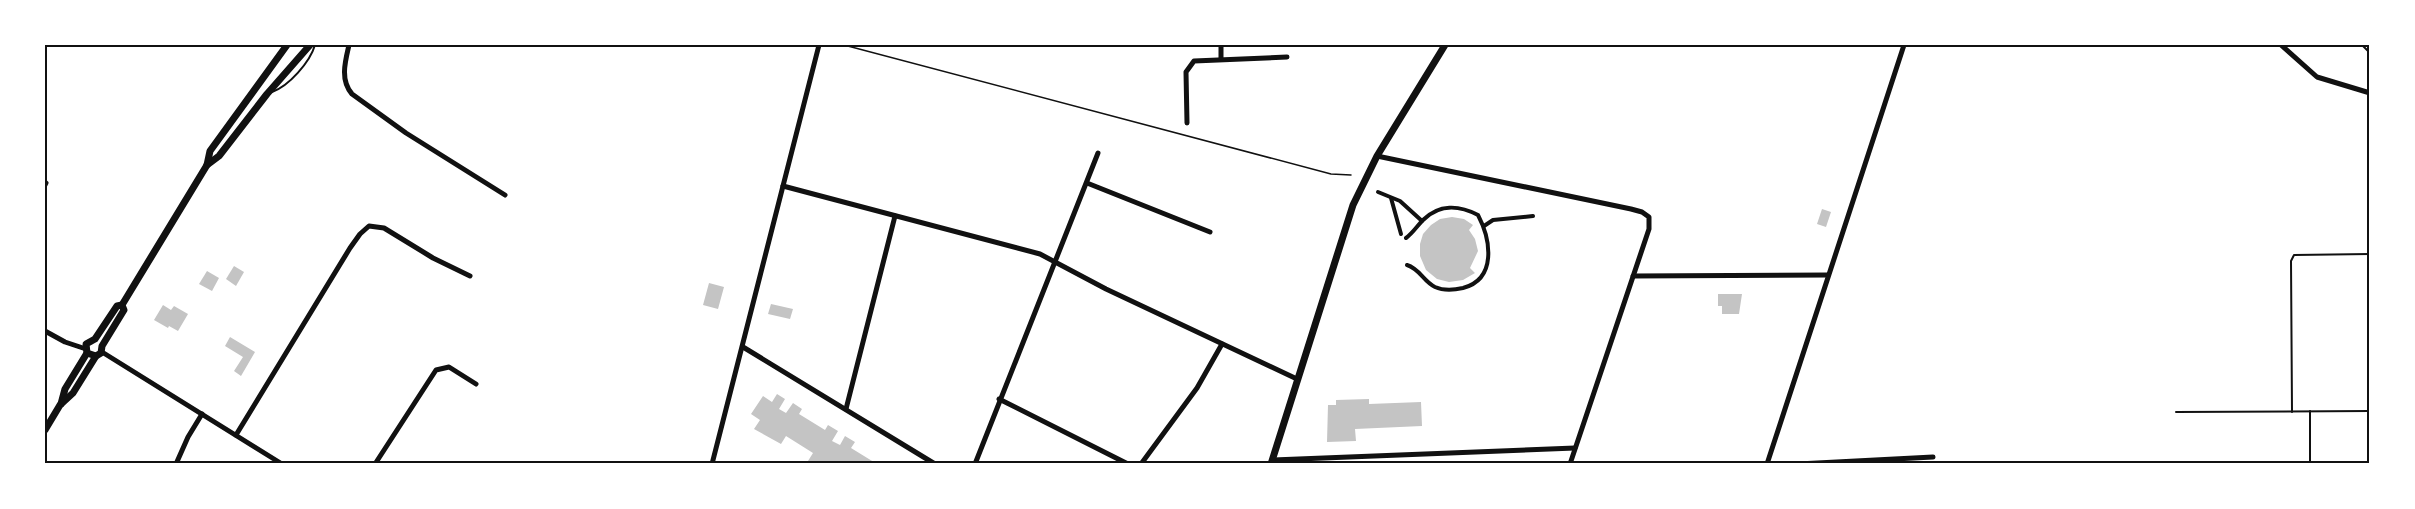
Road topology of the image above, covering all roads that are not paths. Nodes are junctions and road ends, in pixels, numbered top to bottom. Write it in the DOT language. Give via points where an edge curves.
graph roads {
  1 [pos="287,45"];
  2 [pos="310,45"];
  3 [pos="315,45"];
  4 [pos="349,45"];
  5 [pos="819,45"];
  6 [pos="1221,45"];
  7 [pos="1445,45"];
  8 [pos="1904,45"];
  9 [pos="2281,45"];
  10 [pos="2362,45"];
  11 [pos="2370,53"];
  12 [pos="1287,57"];
  13 [pos="1221,59"];
  14 [pos="2370,93"];
  15 [pos="267,94"];
  16 [pos="1187,123"];
  17 [pos="1098,153"];
  18 [pos="1377,156"];
  19 [pos="207,165"];
  20 [pos="1087,183"];
  21 [pos="783,186"];
  22 [pos="1378,192"];
  23 [pos="505,195"];
  24 [pos="1391,197"];
  25 [pos="895,216"];
  26 [pos="1533,216"];
  27 [pos="1422,221"];
  28 [pos="1484,226"];
  29 [pos="1210,232"];
  30 [pos="1401,234"];
  31 [pos="1406,238"];
  32 [pos="2370,254"];
  33 [pos="1054,260"];
  34 [pos="1407,265"];
  35 [pos="1828,275"];
  36 [pos="470,276"];
  37 [pos="1633,276"];
  38 [pos="122,305"];
  39 [pos="45,331"];
  40 [pos="95,339"];
  41 [pos="1222,344"];
  42 [pos="742,347"];
  43 [pos="86,351"];
  44 [pos="100,351"];
  45 [pos="1297,379"];
  46 [pos="476,384"];
  47 [pos="999,399"];
  48 [pos="60,405"];
  49 [pos="846,409"];
  50 [pos="2310,411"];
  51 [pos="2370,411"];
  52 [pos="2176,412"];
  53 [pos="2292,412"];
  54 [pos="202,414"];
  55 [pos="45,430"];
  56 [pos="236,435"];
  57 [pos="1575,448"];
  58 [pos="1386,456"];
  59 [pos="1933,457"];
  60 [pos="1272,462"];
  61 [pos="176,464"];
  62 [pos="282,464"];
  63 [pos="375,464"];
  64 [pos="712,464"];
  65 [pos="935,464"];
  66 [pos="975,464"];
  67 [pos="1128,464"];
  68 [pos="1141,464"];
  69 [pos="1383,464"];
  70 [pos="1570,464"];
  71 [pos="1767,464"];
  72 [pos="1798,464"];
  73 [pos="2310,464"];
  1 -- 19 [label="street" via="210,151"];
  2 -- 15 [label="street"];
  3 -- 15 [label="lane" via="312,55 281,89"];
  4 -- 23 [label="street" via="345,77 352,94"];
  5 -- 21 [label="street"];
  6 -- 13 [label="street"];
  7 -- 18 [label="street"];
  8 -- 35 [label="street"];
  9 -- 14 [label="street" via="2317,77"];
  10 -- 11 [label="lane"];
  12 -- 13 [label="street"];
  13 -- 16 [label="street" via="1194,61 1187,68"];
  15 -- 19 [label="street" via="219,156"];
  17 -- 20 [label="street"];
  18 -- 37 [label="street" via="1642,212 1649,217 1650,224"];
  18 -- 45 [label="street" via="1343,233"];
  19 -- 38 [label="street"];
  20 -- 29 [label="street"];
  20 -- 33 [label="street"];
  21 -- 25 [label="street"];
  21 -- 42 [label="street"];
  22 -- 24 [label="street"];
  24 -- 27 [label="street"];
  24 -- 30 [label="street"];
  25 -- 33 [label="street"];
  25 -- 49 [label="street"];
  26 -- 28 [label="street" via="1493,220"];
  27 -- 28 [label="street" via="1440,209 1459,207 1478,215"];
  27 -- 31 [label="street"];
  28 -- 34 [label="street" via="1487,267 1478,281 1445,290"];
  32 -- 53 [label="lane" via="2294,255 2291,261"];
  33 -- 41 [label="street"];
  33 -- 47 [label="street"];
  35 -- 37 [label="street"];
  35 -- 71 [label="street"];
  36 -- 56 [label="street" via="384,228 369,226 350,248"];
  37 -- 57 [label="street"];
  38 -- 40 [label="street" via="117,306"];
  38 -- 44 [label="street" via="124,310"];
  39 -- 43 [label="street"];
  40 -- 43 [label="street" via="88,342"];
  40 -- 44 [label="street"];
  41 -- 45 [label="street"];
  41 -- 68 [label="street" via="1197,388"];
  42 -- 49 [label="street"];
  42 -- 64 [label="street"];
  43 -- 44 [label="street"];
  43 -- 48 [label="street"];
  44 -- 48 [label="street" via="73,393"];
  44 -- 54 [label="street"];
  45 -- 60 [label="street"];
  46 -- 63 [label="street" via="449,367 436,370"];
  47 -- 66 [label="street"];
  47 -- 67 [label="street"];
  48 -- 55 [label="street"];
  49 -- 65 [label="street"];
  50 -- 51 [label="lane"];
  50 -- 53 [label="lane"];
  50 -- 73 [label="lane"];
  52 -- 53 [label="lane"];
  54 -- 56 [label="street"];
  54 -- 61 [label="street"];
  56 -- 62 [label="street"];
  57 -- 58 [label="street"];
  57 -- 70 [label="street"];
  58 -- 60 [label="street"];
  58 -- 69 [label="street"];
  59 -- 72 [label="street"];
}
